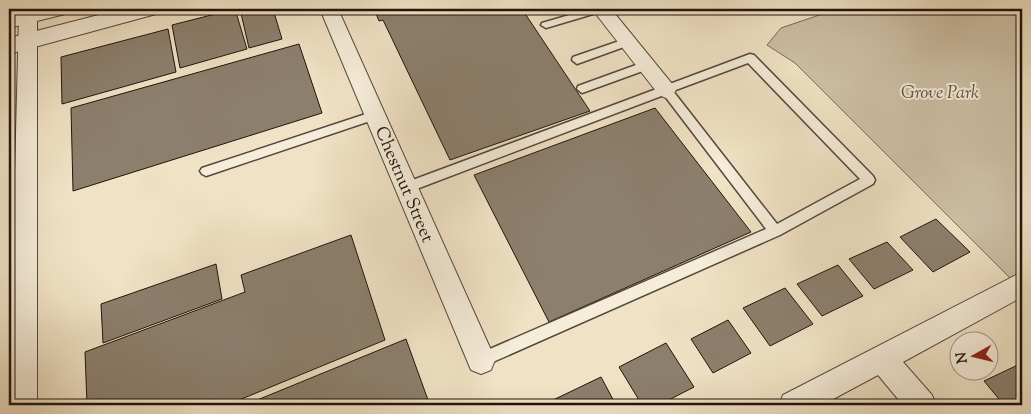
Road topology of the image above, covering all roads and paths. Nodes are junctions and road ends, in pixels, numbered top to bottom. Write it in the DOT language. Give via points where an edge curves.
graph roads {
  1 [pos="57,9"];
  2 [pos="148,9"];
  3 [pos="329,9"];
  4 [pos="601,9"];
  5 [pos="18,19"];
  6 [pos="546,25"];
  7 [pos="628,42"];
  8 [pos="18,43"];
  9 [pos="577,60"];
  10 [pos="647,65"];
  11 [pos="582,89"];
  12 [pos="666,90"];
  13 [pos="375,115"];
  14 [pos="206,171"];
  15 [pos="406,188"];
  16 [pos="775,231"];
  17 [pos="1022,284"];
  18 [pos="881,358"];
  19 [pos="481,360"];
  20 [pos="22,405"];
  21 [pos="793,405"];
  22 [pos="922,405"];
  1 -- 5 [label="street"];
  2 -- 8 [label="street"];
  3 -- 13 [label="street, Chestnut Street"];
  4 -- 6 [label="lane"];
  4 -- 7 [label="street"];
  5 -- 8 [label="street"];
  7 -- 9 [label="lane"];
  7 -- 10 [label="street"];
  8 -- 20 [label="street"];
  10 -- 11 [label="lane"];
  10 -- 12 [label="street"];
  12 -- 15 [label="lane"];
  12 -- 16 [label="lane"];
  12 -- 16 [label="lane" via="750,58 868,180"];
  13 -- 14 [label="lane"];
  13 -- 15 [label="street, Chestnut Street"];
  15 -- 19 [label="street, Chestnut Street"];
  16 -- 19 [label="lane"];
  17 -- 18 [label="street"];
  18 -- 21 [label="street"];
  18 -- 22 [label="street"];
}
